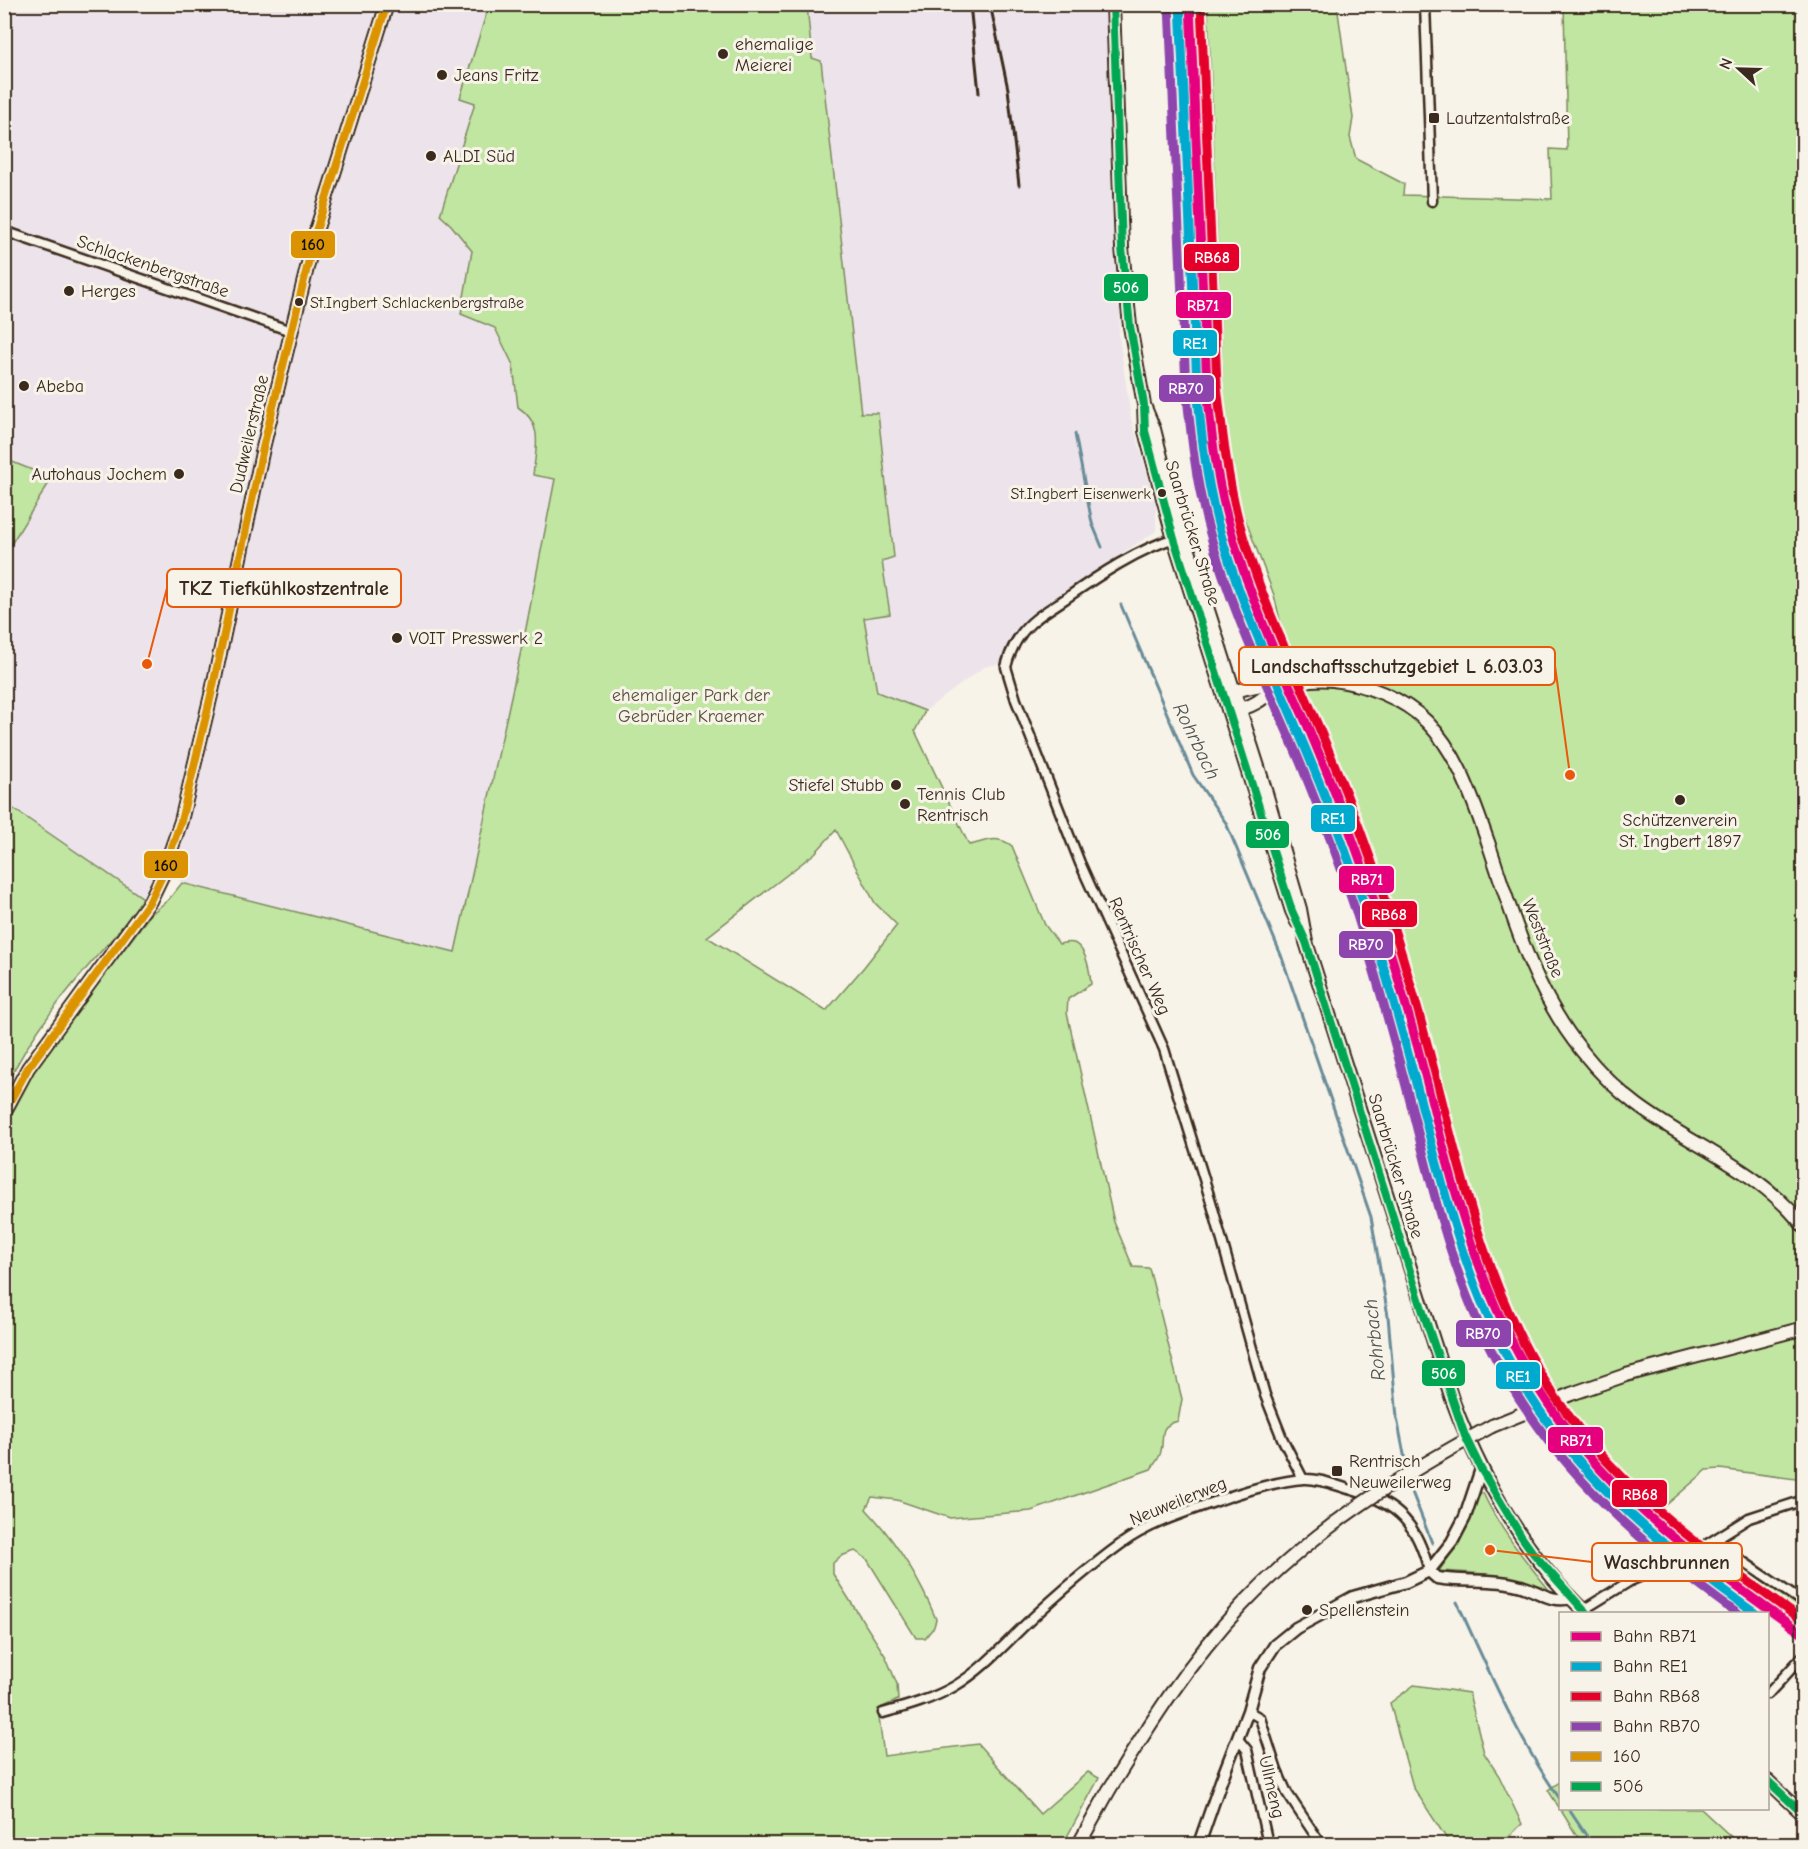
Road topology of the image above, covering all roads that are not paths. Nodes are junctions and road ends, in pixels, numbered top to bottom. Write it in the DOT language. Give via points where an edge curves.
graph roads {
  1 [pos="387,4"];
  2 [pos="1113,4"];
  3 [pos="1425,4"];
  4 [pos="1432,201"];
  5 [pos="4,231"];
  6 [pos="291,332"];
  7 [pos="1179,537"];
  8 [pos="1278,686"];
  9 [pos="1235,690"];
  10 [pos="1228,706"];
  11 [pos="1241,709"];
  12 [pos="1306,942"];
  13 [pos="4,1113"];
  14 [pos="1803,1227"];
  15 [pos="1803,1328"];
  16 [pos="1480,1468"];
  17 [pos="1303,1479"];
  18 [pos="1803,1500"];
  19 [pos="1717,1538"];
  20 [pos="1429,1571"];
  21 [pos="1572,1598"];
  22 [pos="1803,1603"];
  23 [pos="1585,1612"];
  24 [pos="1803,1655"];
  25 [pos="1769,1692"];
  26 [pos="1248,1711"];
  27 [pos="883,1713"];
  28 [pos="1238,1739"];
  29 [pos="1769,1783"];
  30 [pos="1803,1815"];
  31 [pos="1079,1845"];
  32 [pos="1199,1845"];
  33 [pos="1268,1845"];
  34 [pos="1321,1845"];
  1 -- 6 [label="main road, Dudweilerstraße" via="318,222"];
  2 -- 7 [label="main road, Saarbrücker Straße" via="1123,258 1130,326 1145,431"];
  3 -- 4 [label="street"];
  5 -- 6 [label="street, Schlackenbergstraße"];
  6 -- 13 [label="main road, Dudweilerstraße" via="187,800 162,876 136,922 28,1068"];
  7 -- 9 [label="main road, Saarbrücker Straße"];
  7 -- 10 [label="main road, Saarbrücker Straße"];
  7 -- 17 [label="street, Rentrischer Weg" via="1126,561 1043,614 1018,639 1006,667 1080,863 1164,1049 1265,1395"];
  8 -- 9 [label="main road, Weststraße"];
  8 -- 11 [label="main road, Weststraße" via="1258,702"];
  8 -- 14 [label="main road, Weststraße" via="1316,680 1354,684 1388,696 1426,722 1464,780 1528,958 1572,1039 1630,1100 1761,1183"];
  9 -- 10 [label="main road"];
  9 -- 11 [label="main road, Saarbrücker Straße"];
  10 -- 11 [label="main road"];
  10 -- 12 [label="main road, Saarbrücker Straße" via="1292,911"];
  11 -- 12 [label="main road, Saarbrücker Straße" via="1300,909"];
  12 -- 16 [label="main road, Saarbrücker Straße" via="1452,1400"];
  15 -- 31 [label="main road, bridge" via="1644,1370 1571,1394 1492,1426 1376,1493 1273,1574 1207,1645 1109,1790"];
  16 -- 20 [label="street" via="1465,1517 1452,1542"];
  16 -- 21 [label="main road, Saarbrücker Straße" via="1521,1536"];
  17 -- 20 [label="street, Neuweilerweg" via="1355,1491 1391,1506 1415,1534"];
  17 -- 27 [label="street, Neuweilerweg" via="1232,1495 1143,1530 1059,1594 966,1679 942,1693"];
  18 -- 19 [label="street" via="1759,1513"];
  19 -- 22 [label="street" via="1739,1559"];
  19 -- 23 [label="street" via="1630,1581"];
  20 -- 21 [label="street" via="1437,1578 1504,1582 1553,1599"];
  20 -- 26 [label="street" via="1353,1597 1284,1636 1260,1668"];
  21 -- 23 [label="main road, Saarbrücker Straße"];
  24 -- 25 [label="street"];
  26 -- 28 [label="street"];
  26 -- 34 [label="street" via="1260,1718 1287,1793"];
  28 -- 32 [label="street"];
  28 -- 33 [label="street, Ullmeng" via="1247,1750"];
  29 -- 30 [label="main road"];
}
